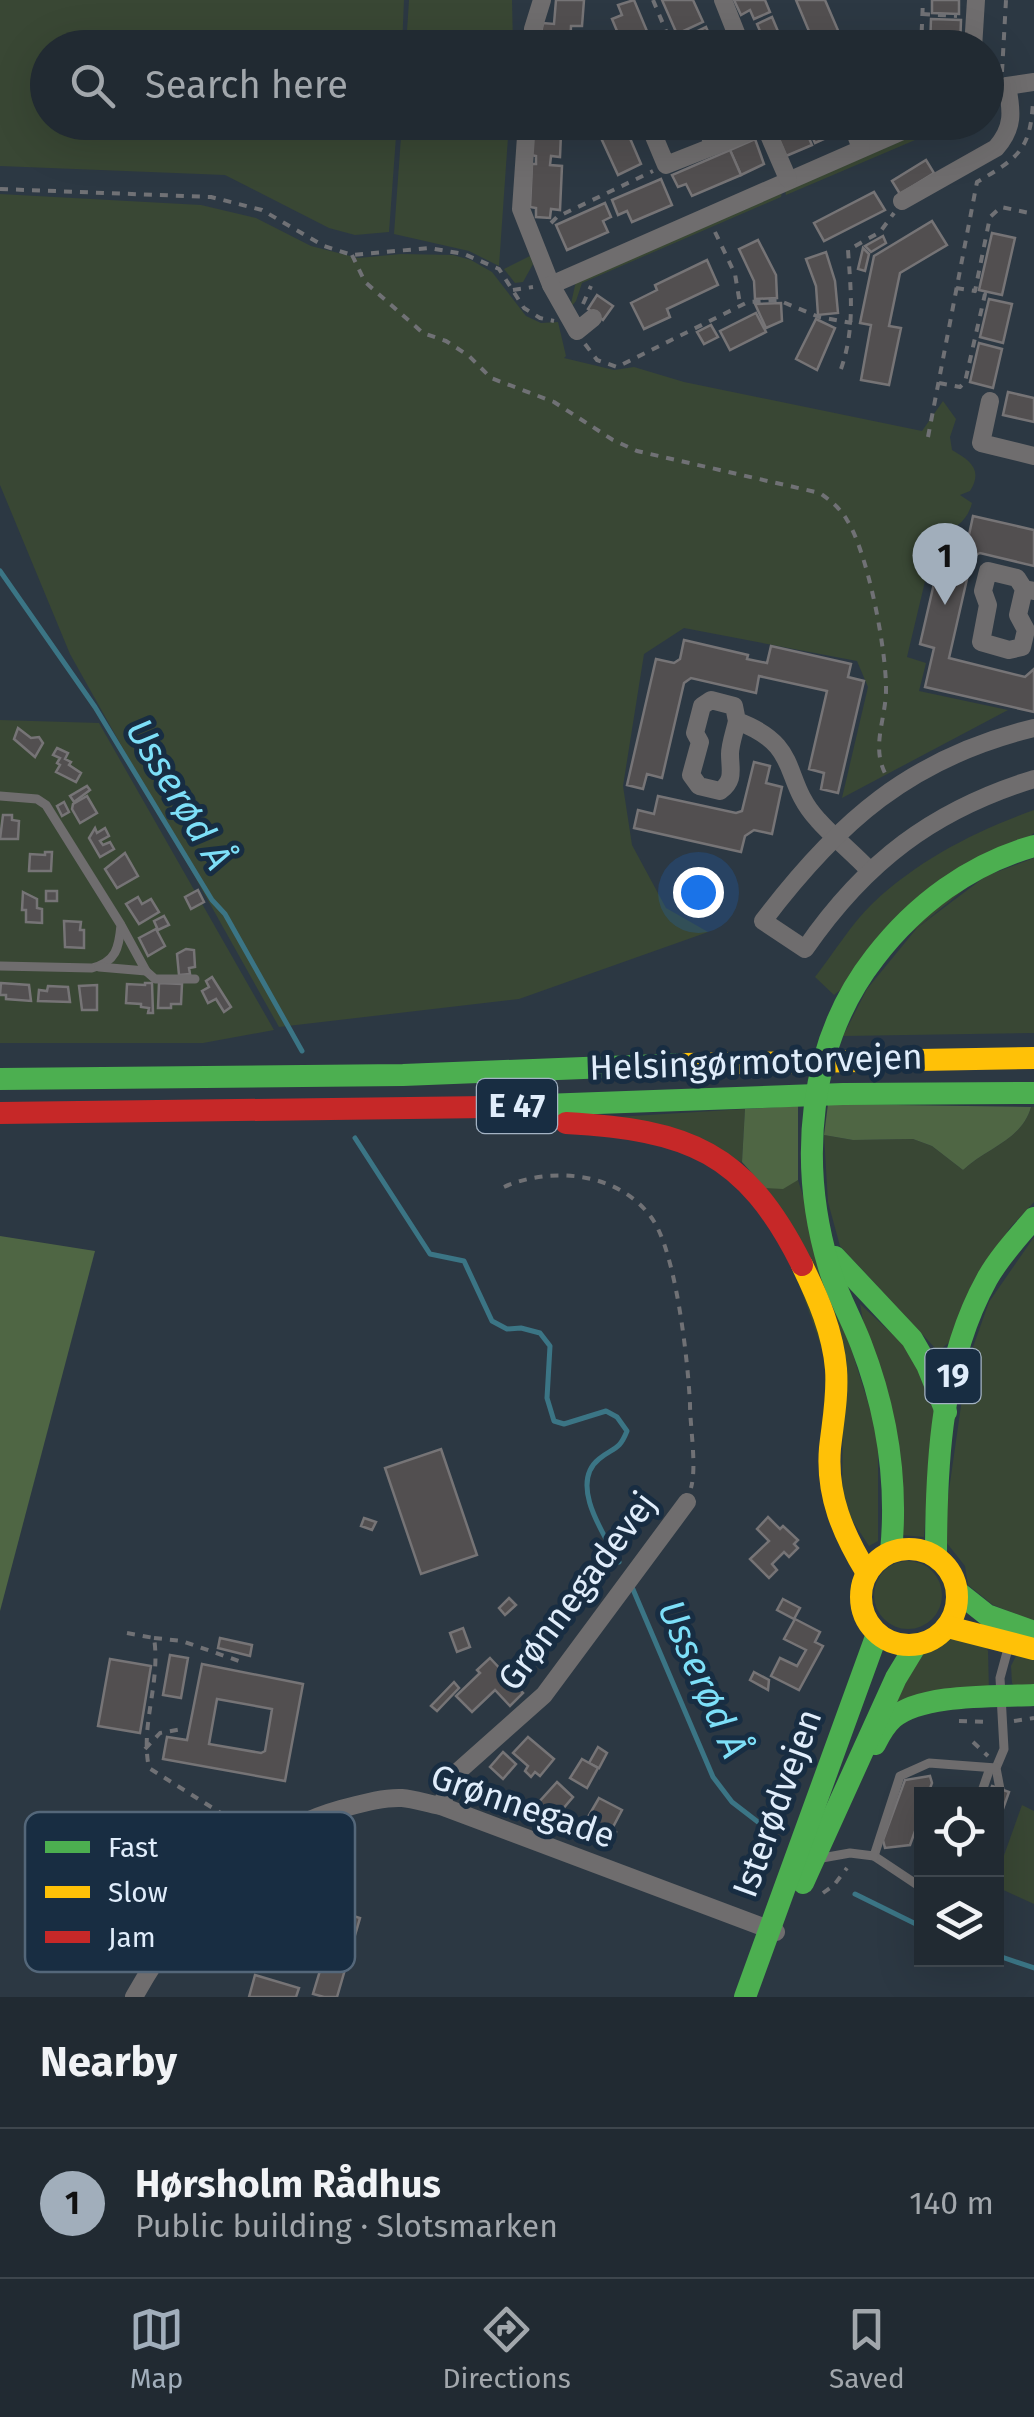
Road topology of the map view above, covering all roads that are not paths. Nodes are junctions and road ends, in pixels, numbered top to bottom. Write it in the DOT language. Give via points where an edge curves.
graph roads {
  1 [pos="542,0"];
  2 [pos="723,0"];
  3 [pos="536,30"];
  4 [pos="735,30"];
  5 [pos="1034,82"];
  6 [pos="1006,86"];
  7 [pos="1004,139"];
  8 [pos="526,140"];
  9 [pos="656,140"];
  10 [pos="712,140"];
  11 [pos="729,140"];
  12 [pos="774,140"];
  13 [pos="859,140"];
  14 [pos="881,140"];
  15 [pos="1003,140"];
  16 [pos="714,146"];
  17 [pos="862,148"];
  18 [pos="788,180"];
  19 [pos="902,201"];
  20 [pos="551,285"];
  21 [pos="593,318"];
  22 [pos="990,401"];
  23 [pos="1034,456"];
  24 [pos="737,721"];
  25 [pos="1034,728"];
  26 [pos="1034,779"];
  27 [pos="0,796"];
  28 [pos="835,834"];
  29 [pos="1034,846"];
  30 [pos="869,870"];
  31 [pos="121,925"];
  32 [pos="0,966"];
  33 [pos="96,967"];
  34 [pos="146,971"];
  35 [pos="196,979"];
  36 [pos="1034,1044"];
  37 [pos="943,1056"];
  38 [pos="1034,1058"];
  39 [pos="0,1080"];
  40 [pos="1034,1093"];
  41 [pos="0,1112"];
  42 [pos="206,1114"];
  43 [pos="1034,1218"];
  44 [pos="820,1226"];
  45 [pos="946,1412"];
  46 [pos="686,1502"];
  47 [pos="891,1552"];
  48 [pos="936,1556"];
  49 [pos="866,1573"];
  50 [pos="958,1592"];
  51 [pos="948,1627"];
  52 [pos="1020,1633"];
  53 [pos="877,1634"];
  54 [pos="916,1646"];
  55 [pos="1034,1649"];
  56 [pos="1034,1695"];
  57 [pos="1001,1698"];
  58 [pos="994,1768"];
  59 [pos="984,1787"];
  60 [pos="999,1787"];
  61 [pos="440,1806"];
  62 [pos="838,1810"];
  63 [pos="333,1812"];
  64 [pos="874,1856"];
  65 [pos="814,1860"];
  66 [pos="914,1886"];
  67 [pos="774,1932"];
  68 [pos="151,1972"];
  69 [pos="134,1997"];
  70 [pos="745,1997"];
  71 [pos="756,1997"];
  1 -- 3 [label="street"];
  2 -- 4 [label="street"];
  5 -- 6 [label="street"];
  6 -- 7 [label="street" via="1011,123"];
  8 -- 20 [label="street" via="521,209"];
  9 -- 16 [label="street" via="666,165"];
  10 -- 16 [label="street"];
  11 -- 16 [label="street"];
  12 -- 18 [label="street"];
  13 -- 17 [label="street"];
  14 -- 17 [label="street"];
  15 -- 19 [label="street"];
  17 -- 18 [label="street"];
  18 -- 20 [label="street"];
  20 -- 21 [label="street" via="577,332"];
  22 -- 23 [label="street" via="981,443"];
  24 -- 24 [label="street" via="728,785 720,791 699,786 692,775 702,706 711,700 734,706"];
  24 -- 28 [label="street" via="778,743 817,820"];
  25 -- 28 [label="street" via="946,757"];
  26 -- 30 [label="street" via="983,794"];
  27 -- 31 [label="lane" via="46,805"];
  28 -- 30 [label="street"];
  28 -- 30 [label="street" via="762,921 805,949"];
  29 -- 44 [label="main road, 19" via="982,866 918,911 874,955 847,1000 819,1078 810,1151"];
  31 -- 33 [label="lane" via="116,956"];
  31 -- 34 [label="lane"];
  32 -- 33 [label="lane"];
  33 -- 34 [label="lane"];
  34 -- 35 [label="lane" via="155,979"];
  36 -- 37 [label="main road"];
  37 -- 38 [label="main road, Helsingørmotorvejen / E 47"];
  37 -- 39 [label="main road, Helsingørmotorvejen / E 47" via="383,1076"];
  40 -- 42 [label="main road, Helsingørmotorvejen / E 47"];
  41 -- 42 [label="main road, Helsingørmotorvejen / E 47"];
  42 -- 49 [label="main road" via="322,1126 609,1125 647,1129 716,1153 768,1202 829,1331 837,1384 831,1491"];
  43 -- 45 [label="main road, 19" via="988,1278 968,1319"];
  44 -- 45 [label="main road" via="848,1275 912,1339"];
  44 -- 47 [label="main road, 19" via="884,1414 895,1501"];
  45 -- 48 [label="main road, 19"];
  46 -- 61 [label="street, Grønnegadevej" via="544,1695 453,1776"];
  47 -- 48 [label="main road"];
  47 -- 49 [label="main road"];
  48 -- 50 [label="main road"];
  49 -- 53 [label="main road" via="862,1605"];
  50 -- 51 [label="main road"];
  50 -- 52 [label="main road"];
  51 -- 52 [label="main road"];
  51 -- 54 [label="main road"];
  52 -- 55 [label="main road"];
  52 -- 57 [label="lane" via="1002,1666"];
  53 -- 54 [label="main road"];
  53 -- 67 [label="main road, Isterødvejen"];
  54 -- 62 [label="main road, Isterødvejen"];
  56 -- 57 [label="main road"];
  57 -- 58 [label="lane" via="1004,1748"];
  57 -- 62 [label="main road" via="918,1704 898,1713 884,1726"];
  58 -- 59 [label="lane"];
  58 -- 60 [label="lane"];
  58 -- 64 [label="lane" via="929,1763 900,1776"];
  61 -- 63 [label="street, Grønnegade" via="401,1798"];
  61 -- 67 [label="street, Grønnegade"];
  62 -- 65 [label="main road, Isterødvejen"];
  64 -- 65 [label="lane"];
  64 -- 66 [label="lane"];
  65 -- 67 [label="main road, Isterødvejen"];
  67 -- 70 [label="main road, Isterødvejen"];
  67 -- 71 [label="main road, Isterødvejen"];
  68 -- 69 [label="street, Grønnegade"];
}
